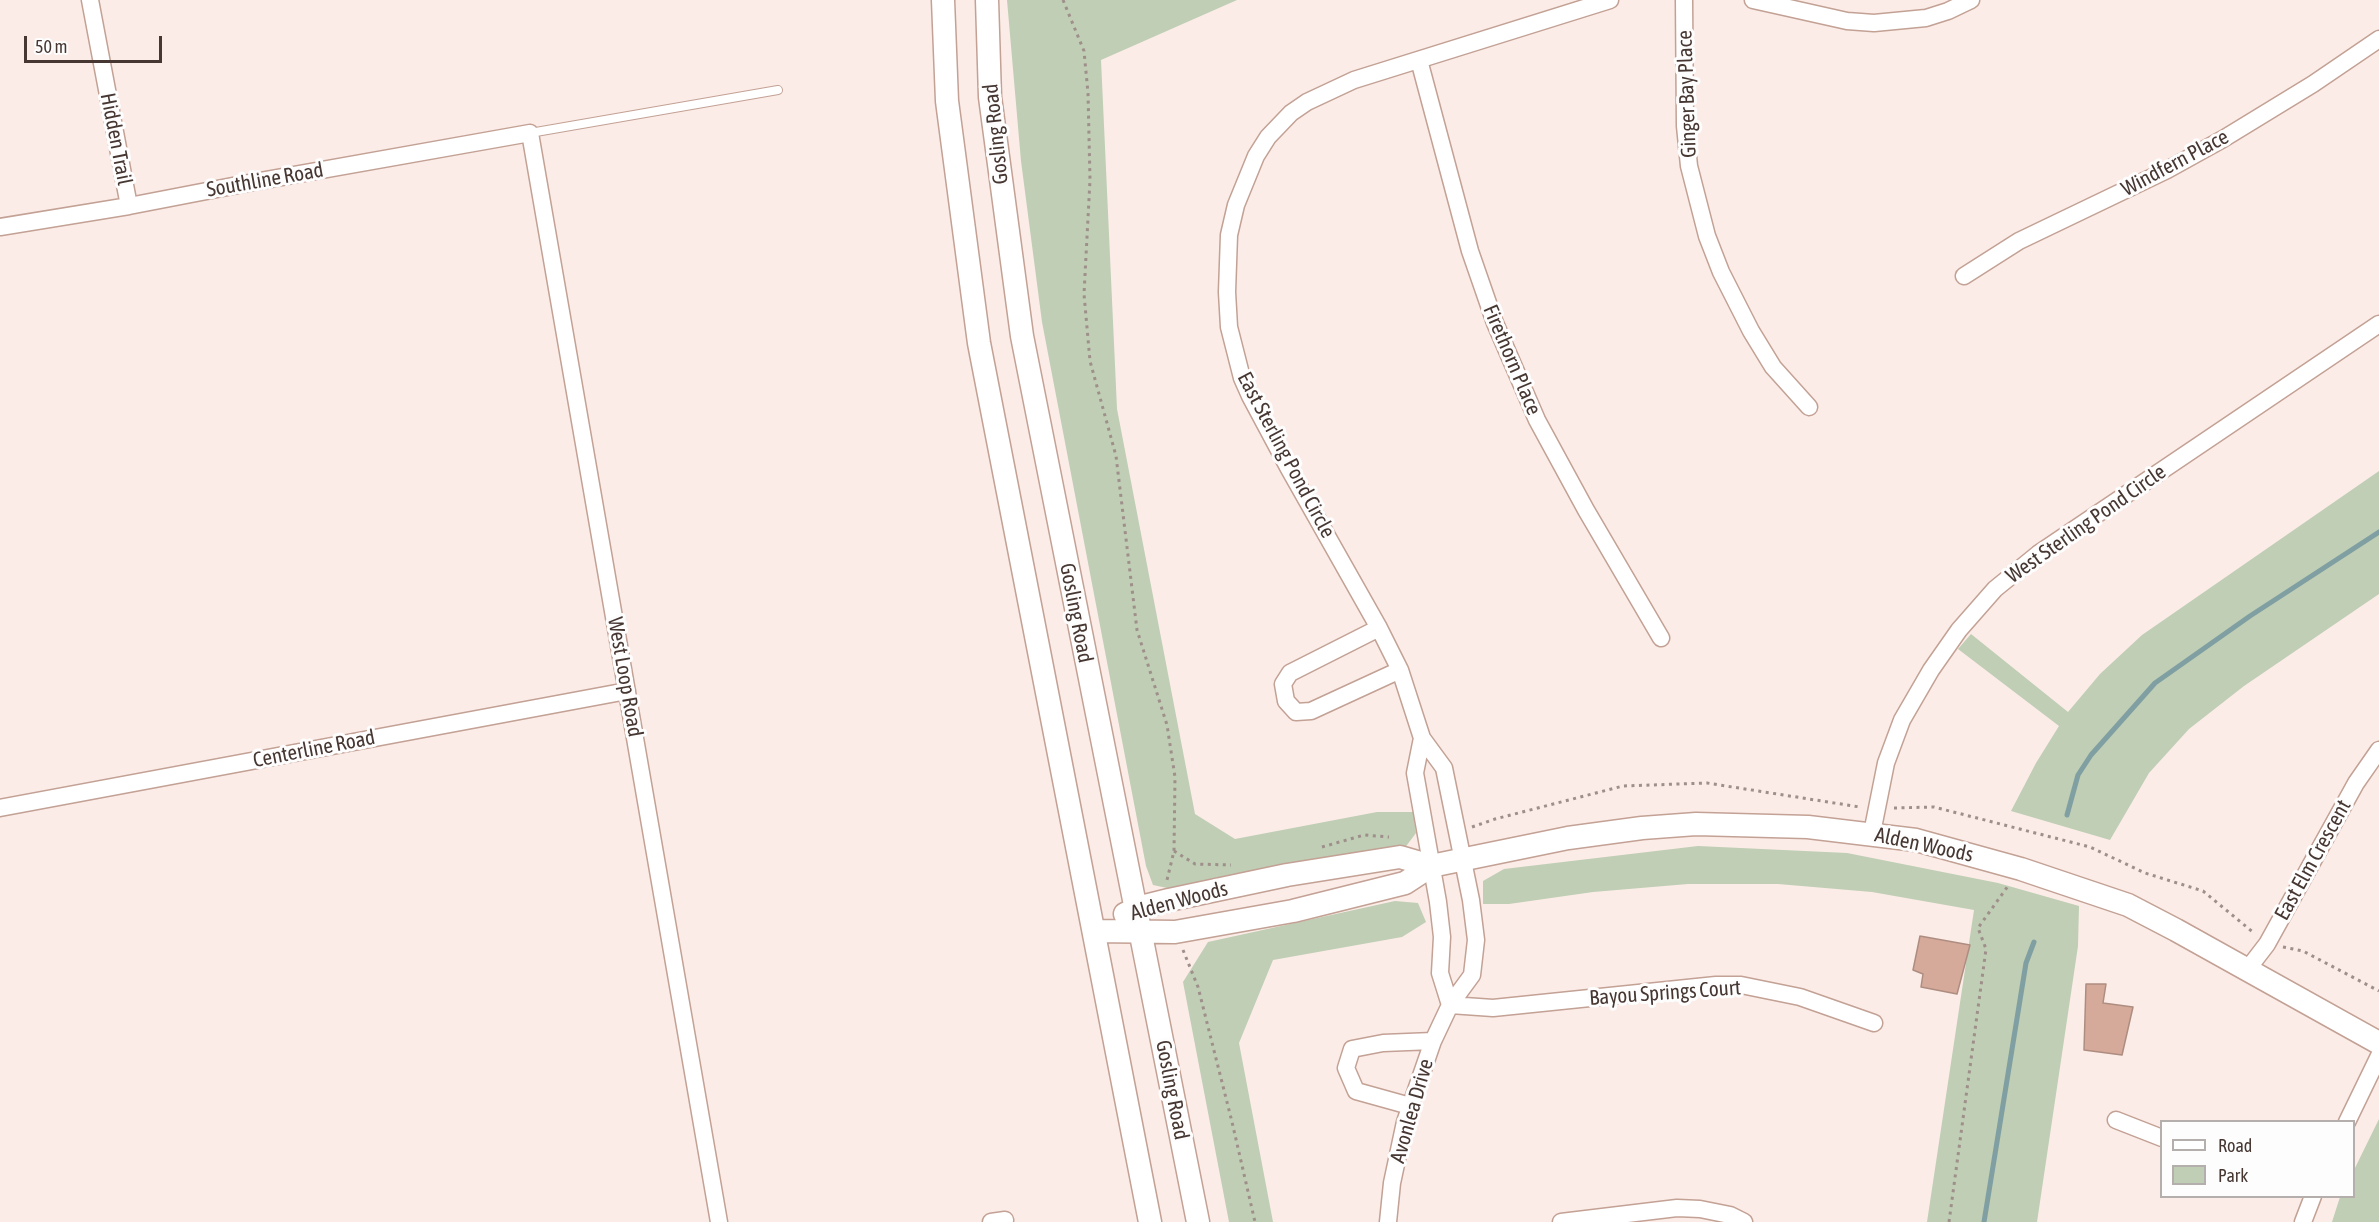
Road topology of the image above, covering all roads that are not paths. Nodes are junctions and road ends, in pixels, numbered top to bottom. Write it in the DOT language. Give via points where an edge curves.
graph roads {
  1 [pos="90,0"];
  2 [pos="943,0"];
  3 [pos="987,0"];
  4 [pos="1610,0"];
  5 [pos="1684,0"];
  6 [pos="1753,0"];
  7 [pos="1971,0"];
  8 [pos="2379,39"];
  9 [pos="1419,60"];
  10 [pos="778,90"];
  11 [pos="530,133"];
  12 [pos="129,206"];
  13 [pos="0,227"];
  14 [pos="1964,276"];
  15 [pos="2379,324"];
  16 [pos="1809,407"];
  17 [pos="1379,628"];
  18 [pos="1661,638"];
  19 [pos="1400,670"];
  20 [pos="627,691"];
  21 [pos="1422,738"];
  22 [pos="2379,750"];
  23 [pos="0,807"];
  24 [pos="1872,833"];
  25 [pos="1463,860"];
  26 [pos="1431,866"];
  27 [pos="1137,908"];
  28 [pos="1095,931"];
  29 [pos="1142,933"];
  30 [pos="2247,970"];
  31 [pos="1450,1005"];
  32 [pos="1874,1023"];
  33 [pos="1433,1041"];
  34 [pos="2379,1043"];
  35 [pos="2379,1056"];
  36 [pos="1410,1106"];
  37 [pos="2116,1120"];
  38 [pos="2349,1120"];
  39 [pos="2160,1137"];
  40 [pos="2310,1198"];
  41 [pos="719,1222"];
  42 [pos="1150,1222"];
  43 [pos="1198,1222"];
  44 [pos="1388,1222"];
  45 [pos="1561,1222"];
  46 [pos="1744,1222"];
  47 [pos="2303,1222"];
  1 -- 12 [label="street, Hidden Trail"];
  2 -- 28 [label="main road, Gosling Road" via="947,101 979,343"];
  3 -- 27 [label="main road, Gosling Road" via="990,97 1022,336"];
  4 -- 9 [label="street, East Sterling Pond Circle"];
  5 -- 16 [label="street, Ginger Bay Place" via="1685,126 1689,166 1707,236 1720,272 1751,331 1773,367"];
  6 -- 7 [label="street" via="1847,21 1874,23 1926,18"];
  8 -- 14 [label="street, Windfern Place" via="2223,139 2019,241"];
  9 -- 17 [label="street, East Sterling Pond Circle" via="1354,80 1291,113 1268,137 1246,178 1233,215 1227,260 1229,327 1250,396"];
  9 -- 18 [label="street, Firethorn Place" via="1470,251 1495,323 1537,420"];
  10 -- 11 [label="lane"];
  11 -- 12 [label="street, Southline Road"];
  11 -- 20 [label="street, West Loop Road"];
  12 -- 13 [label="street, Southline Road"];
  15 -- 24 [label="street, West Sterling Pond Circle" via="2038,554 1995,589 1959,630 1902,720 1886,763"];
  17 -- 19 [label="street, East Sterling Pond Circle"];
  17 -- 19 [label="street" via="1290,673 1283,684 1286,701 1296,712 1311,711"];
  19 -- 21 [label="street, East Sterling Pond Circle"];
  20 -- 23 [label="street, Centerline Road"];
  20 -- 41 [label="street, West Loop Road"];
  21 -- 25 [label="street, East Sterling Pond Circle" via="1444,768"];
  21 -- 26 [label="street, East Sterling Pond Circle" via="1415,773"];
  22 -- 30 [label="street, East Elm Crescent" via="2356,783 2267,944"];
  24 -- 25 [label="main road, Alden Woods" via="1696,824 1568,838"];
  24 -- 30 [label="main road, Alden Woods" via="1916,840 2021,869 2128,905"];
  25 -- 26 [label="main road, Alden Woods"];
  25 -- 31 [label="street, Avonlea Drive" via="1476,940 1472,975"];
  26 -- 27 [label="main road, Alden Woods" via="1400,857 1287,875"];
  26 -- 29 [label="main road, Alden Woods" via="1405,883 1293,911 1175,932"];
  26 -- 31 [label="street" via="1442,937 1440,973"];
  27 -- 28 [label="main road, Alden Woods"];
  27 -- 29 [label="main road, Gosling Road"];
  28 -- 29 [label="main road, Alden Woods"];
  28 -- 42 [label="main road, Gosling Road"];
  29 -- 43 [label="main road, Gosling Road"];
  30 -- 34 [label="main road, Alden Woods"];
  31 -- 32 [label="street, Bayou Springs Court" via="1493,1008 1742,985 1800,997"];
  31 -- 33 [label="street, Avonlea Drive"];
  33 -- 36 [label="street, Avonlea Drive"];
  33 -- 36 [label="street" via="1352,1049 1346,1068 1356,1091"];
  35 -- 38 [label="street"];
  36 -- 44 [label="street, Avonlea Drive" via="1396,1157"];
  37 -- 39 [label="street"];
  40 -- 47 [label="street"];
  45 -- 46 [label="street" via="1677,1208 1720,1213"];
}
